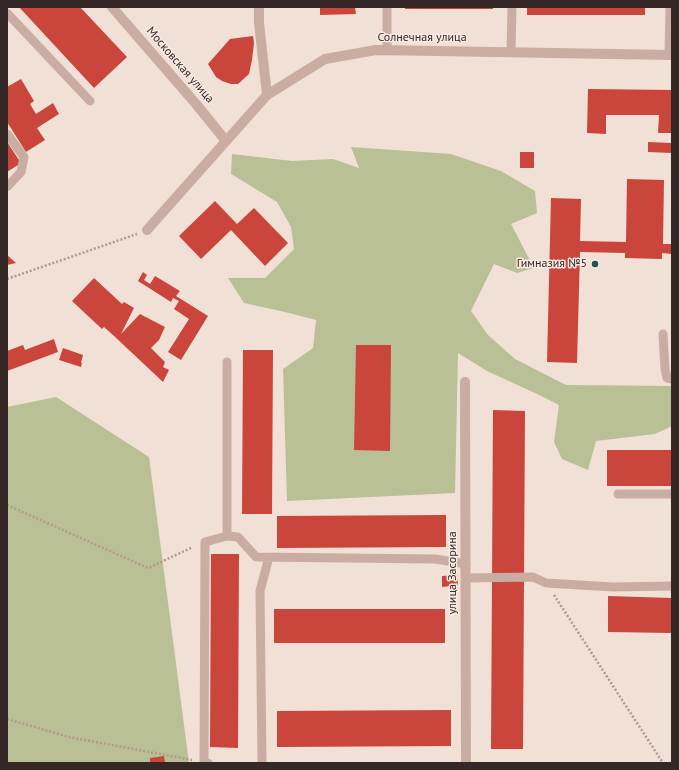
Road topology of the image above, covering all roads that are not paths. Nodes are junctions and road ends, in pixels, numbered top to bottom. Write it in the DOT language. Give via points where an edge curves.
graph roads {
  1 [pos="112,7"];
  2 [pos="258,7"];
  3 [pos="387,7"];
  4 [pos="512,7"];
  5 [pos="670,7"];
  6 [pos="7,13"];
  7 [pos="387,50"];
  8 [pos="511,52"];
  9 [pos="670,55"];
  10 [pos="267,95"];
  11 [pos="90,101"];
  12 [pos="7,134"];
  13 [pos="226,141"];
  14 [pos="7,187"];
  15 [pos="146,230"];
  16 [pos="663,334"];
  17 [pos="226,362"];
  18 [pos="672,379"];
  19 [pos="465,382"];
  20 [pos="618,494"];
  21 [pos="672,494"];
  22 [pos="227,536"];
  23 [pos="269,557"];
  24 [pos="466,564"];
  25 [pos="466,578"];
  26 [pos="672,586"];
  27 [pos="206,763"];
  28 [pos="262,763"];
  29 [pos="466,763"];
  1 -- 13 [label="street, Московская улица"];
  2 -- 10 [label="street"];
  3 -- 7 [label="lane"];
  4 -- 8 [label="lane"];
  5 -- 9 [label="lane"];
  6 -- 11 [label="lane"];
  7 -- 8 [label="street, Солнечная улица"];
  7 -- 10 [label="street, Солнечная улица" via="325,59"];
  8 -- 9 [label="street, Солнечная улица"];
  10 -- 13 [label="street, Солнечная улица"];
  12 -- 14 [label="lane" via="24,158 21,172"];
  13 -- 15 [label="street, Солнечная улица"];
  16 -- 18 [label="lane" via="665,370 667,378"];
  17 -- 22 [label="lane"];
  19 -- 24 [label="street, улица Засорина"];
  20 -- 21 [label="lane"];
  22 -- 23 [label="lane" via="238,537 256,557"];
  22 -- 27 [label="lane" via="205,542"];
  23 -- 24 [label="lane" via="435,559"];
  23 -- 28 [label="lane" via="260,591"];
  24 -- 25 [label="street, улица Засорина"];
  25 -- 26 [label="lane" via="533,577 546,583 613,587"];
  25 -- 29 [label="street, улица Засорина"];
}
